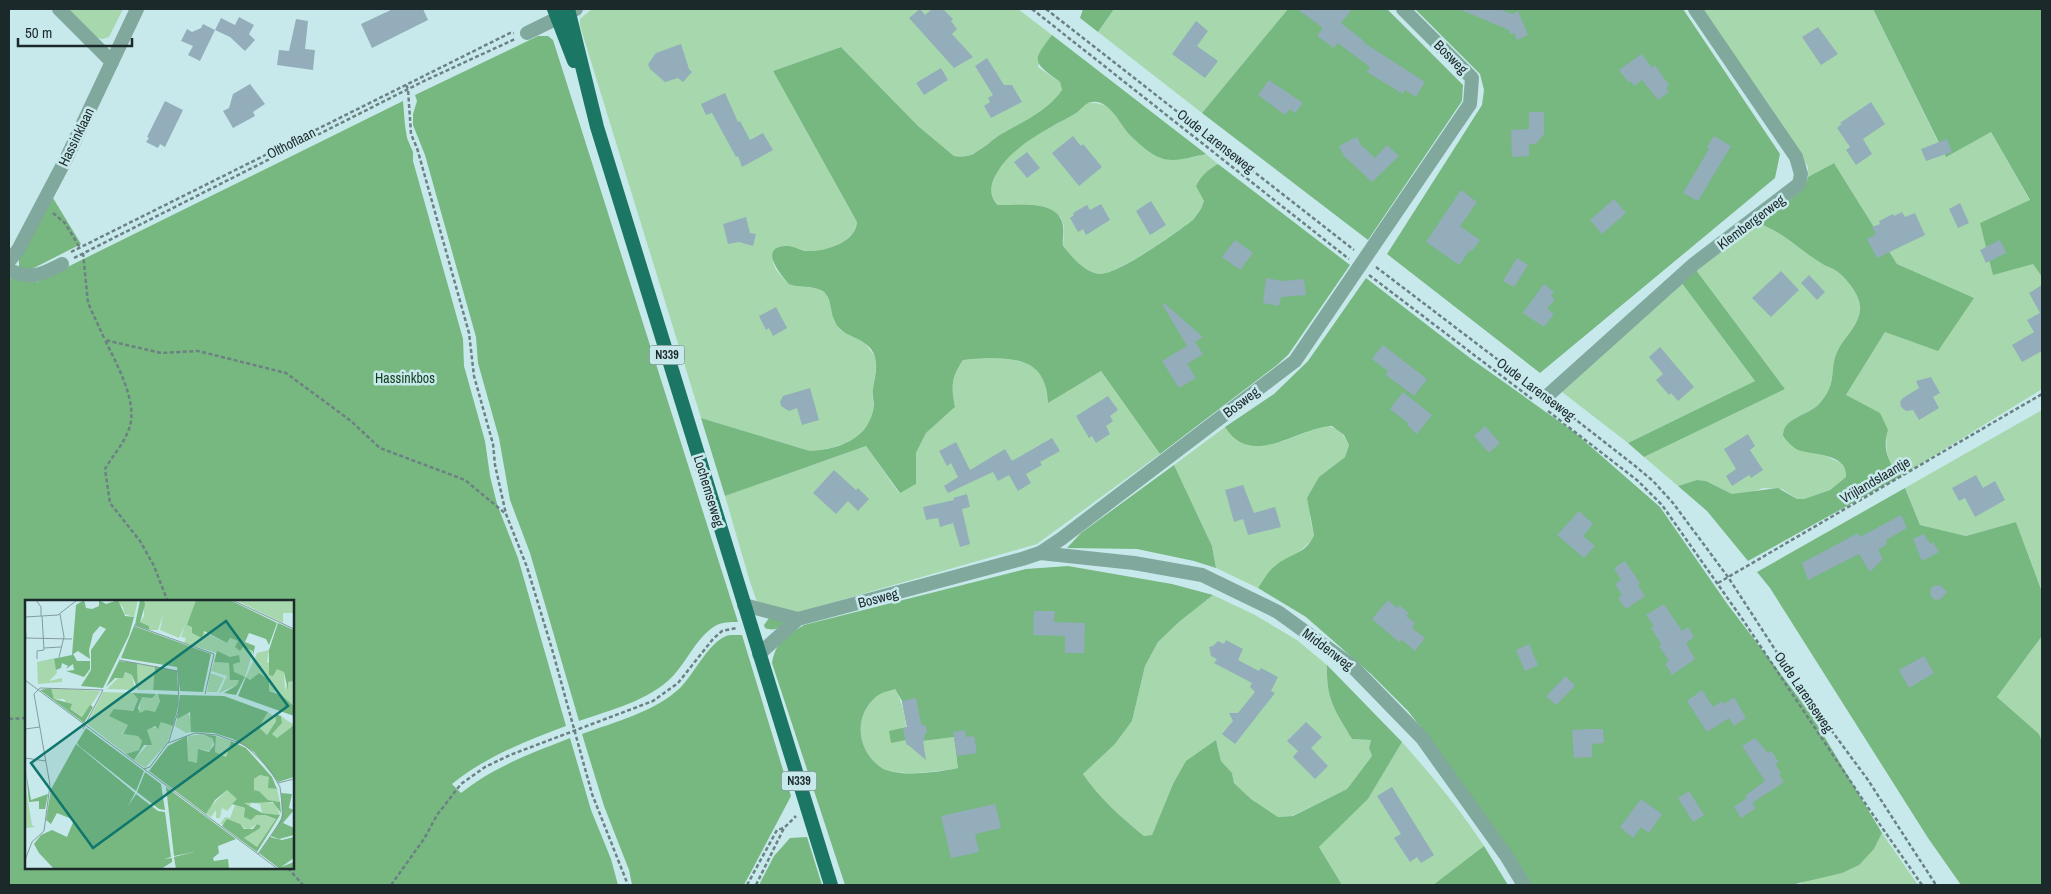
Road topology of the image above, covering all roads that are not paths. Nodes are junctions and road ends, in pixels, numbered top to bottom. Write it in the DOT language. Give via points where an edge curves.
graph roads {
  1 [pos="59,9"];
  2 [pos="137,9"];
  3 [pos="1403,9"];
  4 [pos="1695,9"];
  5 [pos="571,10"];
  6 [pos="555,14"];
  7 [pos="527,33"];
  8 [pos="112,62"];
  9 [pos="588,96"];
  10 [pos="9,261"];
  11 [pos="62,264"];
  12 [pos="9,270"];
  13 [pos="1544,404"];
  14 [pos="1040,552"];
  15 [pos="744,605"];
  16 [pos="798,619"];
  17 [pos="760,654"];
  18 [pos="832,885"];
  19 [pos="1524,885"];
  1 -- 8 [label="street"];
  2 -- 8 [label="street, Hassinklaan"];
  3 -- 14 [label="street, Bosweg" via="1472,78 1470,104 1295,361"];
  4 -- 13 [label="street, Klembergerweg" via="1796,157 1801,174 1799,184 1694,264"];
  5 -- 6 [label="street"];
  5 -- 9 [label="main road, Lochemseweg / N339"];
  6 -- 7 [label="street"];
  6 -- 9 [label="main road, Lochemseweg / N339"];
  8 -- 10 [label="street, Hassinklaan" via="41,208"];
  9 -- 15 [label="main road, Lochemseweg / N339"];
  11 -- 12 [label="street" via="34,276"];
  14 -- 16 [label="street, Bosweg"];
  14 -- 19 [label="street, Middenweg" via="1202,575 1278,612 1351,665 1422,738 1507,856"];
  15 -- 16 [label="street, Bosweg"];
  15 -- 17 [label="main road, Lochemseweg / N339"];
  16 -- 17 [label="street, Bosweg"];
  17 -- 18 [label="main road, Lochemseweg / N339"];
}
